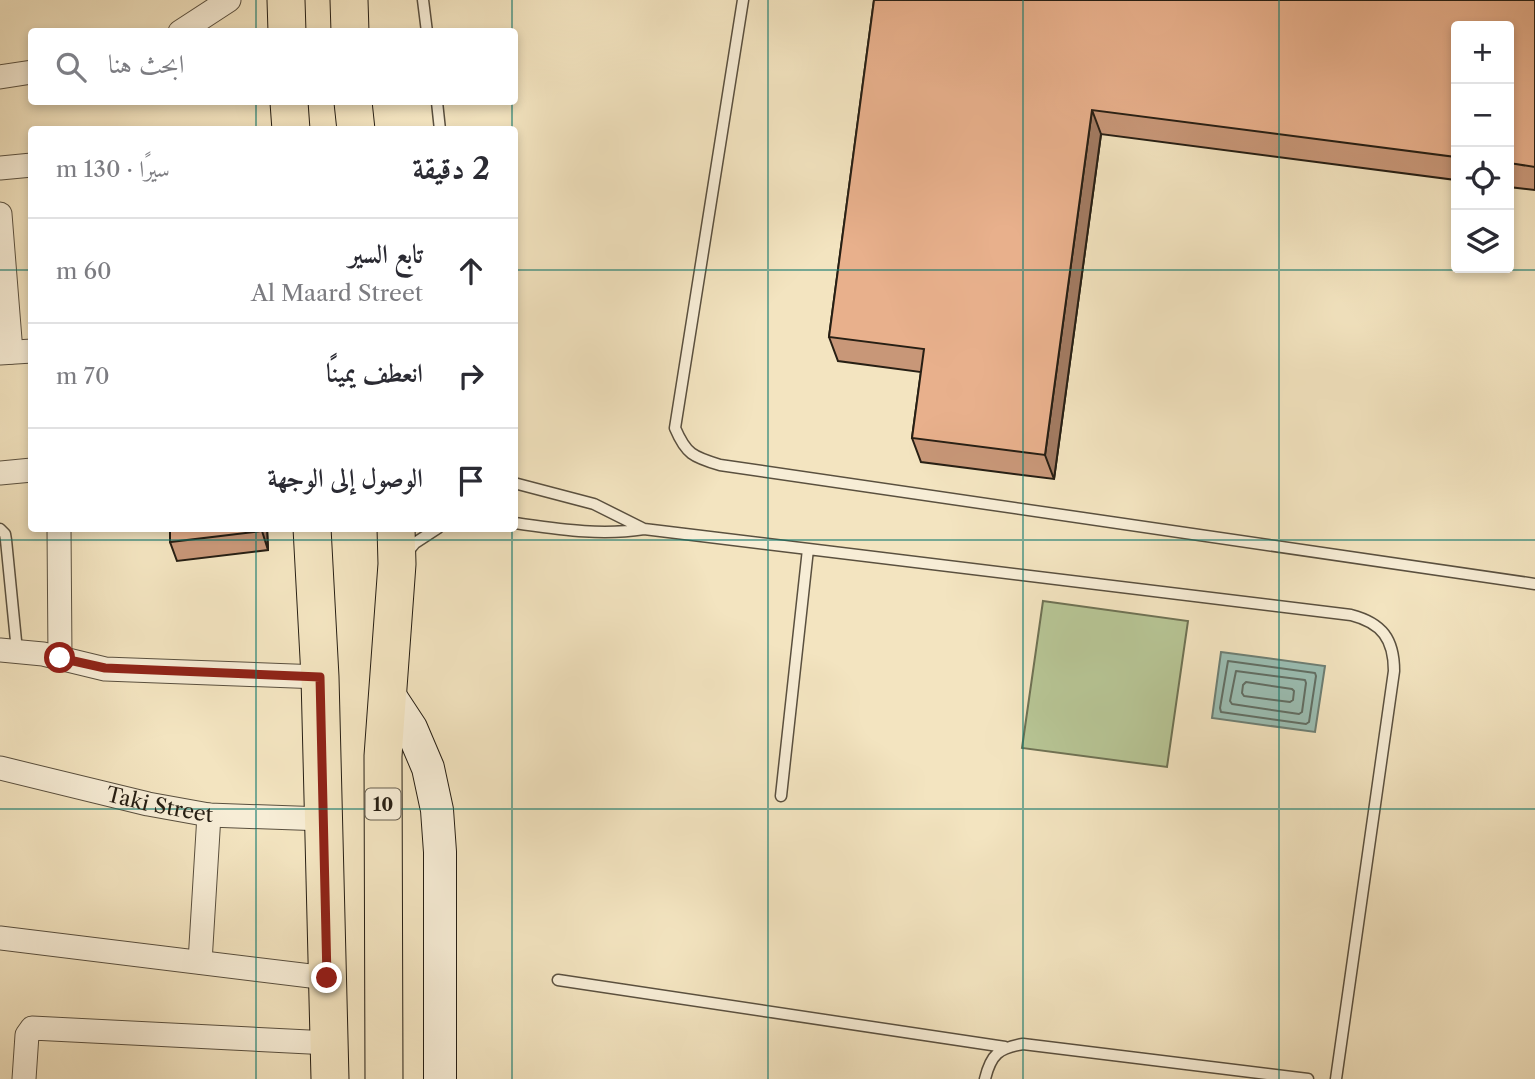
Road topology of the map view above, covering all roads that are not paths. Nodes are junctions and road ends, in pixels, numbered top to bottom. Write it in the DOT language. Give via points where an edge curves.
graph roads {
  1 [pos="229,0"];
  2 [pos="286,0"];
  3 [pos="349,0"];
  4 [pos="423,0"];
  5 [pos="743,0"];
  6 [pos="186,28"];
  7 [pos="287,28"];
  8 [pos="350,28"];
  9 [pos="427,28"];
  10 [pos="28,73"];
  11 [pos="0,77"];
  12 [pos="289,105"];
  13 [pos="353,105"];
  14 [pos="437,105"];
  15 [pos="290,126"];
  16 [pos="356,126"];
  17 [pos="440,126"];
  18 [pos="28,165"];
  19 [pos="0,168"];
  20 [pos="0,214"];
  21 [pos="14,352"];
  22 [pos="28,470"];
  23 [pos="0,473"];
  24 [pos="518,484"];
  25 [pos="518,524"];
  26 [pos="0,529"];
  27 [pos="644,529"];
  28 [pos="59,532"];
  29 [pos="312,532"];
  30 [pos="432,532"];
  31 [pos="397,546"];
  32 [pos="808,549"];
  33 [pos="1535,584"];
  34 [pos="8,651"];
  35 [pos="60,658"];
  36 [pos="320,677"];
  37 [pos="388,693"];
  38 [pos="0,768"];
  39 [pos="781,796"];
  40 [pos="209,815"];
  41 [pos="324,819"];
  42 [pos="0,938"];
  43 [pos="200,962"];
  44 [pos="327,978"];
  45 [pos="558,980"];
  46 [pos="329,1043"];
  47 [pos="1005,1047"];
  48 [pos="24,1079"];
  49 [pos="330,1079"];
  50 [pos="384,1079"];
  51 [pos="440,1079"];
  52 [pos="985,1079"];
  53 [pos="1308,1079"];
  54 [pos="1336,1079"];
  1 -- 6 [label="street"];
  2 -- 7 [label="main road"];
  3 -- 8 [label="main road"];
  4 -- 9 [label="lane"];
  5 -- 33 [label="lane" via="675,428 684,448 698,458 733,467"];
  10 -- 11 [label="street"];
  12 -- 15 [label="main road"];
  13 -- 16 [label="main road"];
  14 -- 17 [label="lane"];
  18 -- 19 [label="street"];
  20 -- 21 [label="street"];
  22 -- 23 [label="street"];
  24 -- 27 [label="lane" via="594,504"];
  25 -- 27 [label="lane" via="584,533"];
  26 -- 34 [label="lane" via="6,540"];
  27 -- 32 [label="lane"];
  28 -- 35 [label="street"];
  29 -- 36 [label="main road"];
  30 -- 31 [label="lane" via="415,543"];
  31 -- 37 [label="main road, 10"];
  32 -- 39 [label="lane"];
  32 -- 54 [label="lane" via="1351,615 1380,628 1394,655 1394,671"];
  34 -- 35 [label="street"];
  35 -- 36 [label="street" via="105,668"];
  36 -- 41 [label="main road"];
  37 -- 50 [label="main road, 10" via="383,756"];
  37 -- 51 [label="main road" via="411,728 428,768 437,810"];
  38 -- 40 [label="street, Taki Street"];
  40 -- 41 [label="street, Taki Street"];
  40 -- 43 [label="street"];
  41 -- 44 [label="main road"];
  42 -- 43 [label="street"];
  43 -- 44 [label="street"];
  44 -- 46 [label="main road"];
  45 -- 47 [label="lane"];
  46 -- 48 [label="street" via="32,1028 27,1035"];
  46 -- 49 [label="main road"];
  47 -- 52 [label="lane" via="994,1055"];
  47 -- 53 [label="lane" via="1023,1044"];
}
